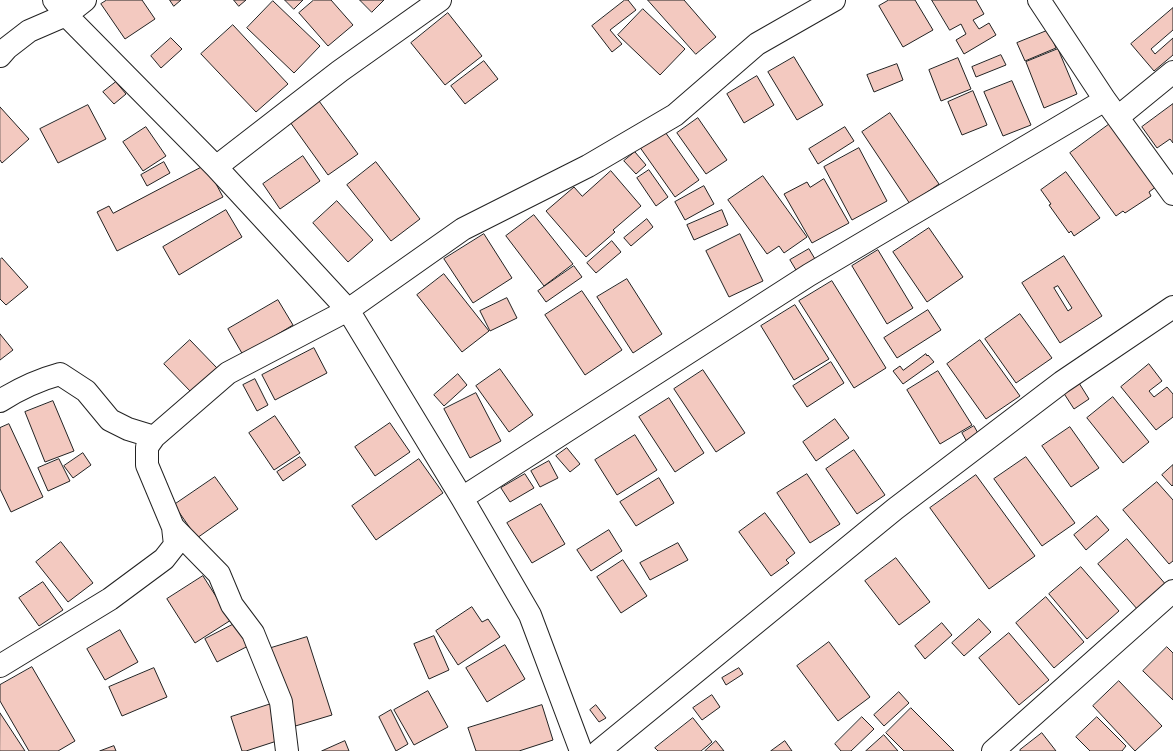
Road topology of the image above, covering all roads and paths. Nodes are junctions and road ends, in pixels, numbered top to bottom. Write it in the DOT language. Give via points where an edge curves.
graph roads {
  1 [pos="85,0"];
  2 [pos="440,0"];
  3 [pos="834,0"];
  4 [pos="1039,0"];
  5 [pos="60,8"];
  6 [pos="0,56"];
  7 [pos="1173,72"];
  8 [pos="1105,100"];
  9 [pos="1118,118"];
  10 [pos="216,167"];
  11 [pos="1173,194"];
  12 [pos="1173,306"];
  13 [pos="348,310"];
  14 [pos="4,395"];
  15 [pos="154,437"];
  16 [pos="462,498"];
  17 [pos="173,527"];
  18 [pos="1173,591"];
  19 [pos="0,666"];
  20 [pos="288,751"];
  21 [pos="580,751"];
  22 [pos="599,751"];
  23 [pos="993,751"];
  1 -- 5 [label="street"];
  2 -- 10 [label="street" via="340,71"];
  3 -- 13 [label="street" via="757,44 675,115 588,166 463,229"];
  4 -- 8 [label="street"];
  5 -- 6 [label="street"];
  5 -- 10 [label="street"];
  7 -- 9 [label="street"];
  8 -- 9 [label="street"];
  8 -- 16 [label="street" via="809,275"];
  9 -- 11 [label="street"];
  10 -- 13 [label="street"];
  12 -- 22 [label="street" via="1062,382 895,509"];
  13 -- 15 [label="street" via="228,373"];
  13 -- 16 [label="street"];
  14 -- 15 [label="street" via="43,378 60,374 86,391 110,420"];
  15 -- 17 [label="street" via="147,447 147,465"];
  16 -- 21 [label="street" via="530,615"];
  17 -- 19 [label="street" via="175,545 164,559 110,599"];
  17 -- 20 [label="street" via="219,574 232,605 253,633 281,702"];
  18 -- 23 [label="street"];
}
